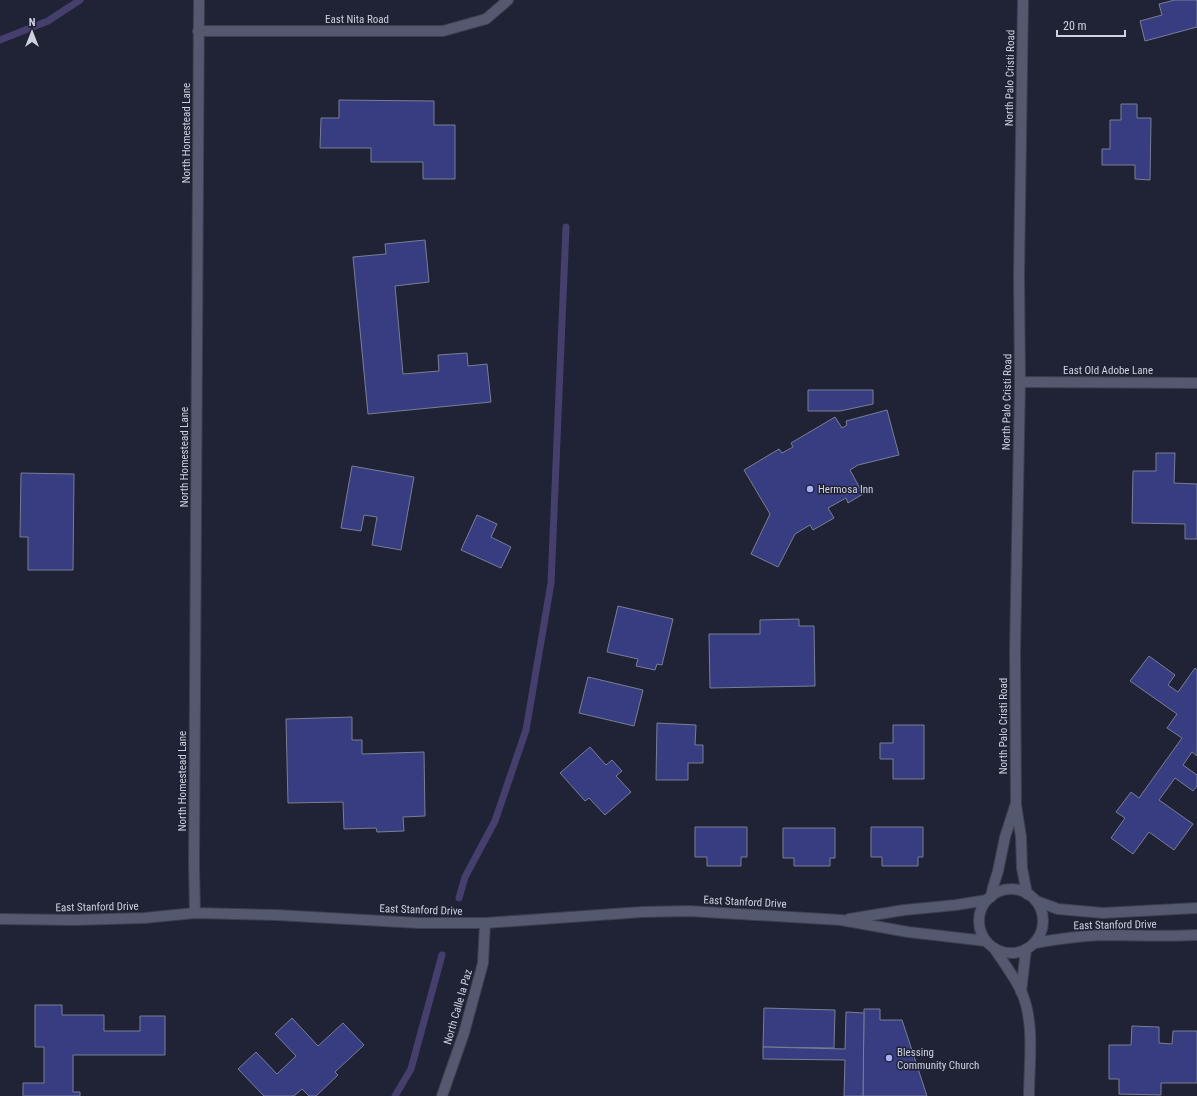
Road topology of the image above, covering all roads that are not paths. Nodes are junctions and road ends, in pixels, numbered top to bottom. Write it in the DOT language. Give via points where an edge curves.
graph roads {
  1 [pos="199,0"];
  2 [pos="508,0"];
  3 [pos="1023,0"];
  4 [pos="198,31"];
  5 [pos="1020,382"];
  6 [pos="1197,383"];
  7 [pos="1016,804"];
  8 [pos="1028,894"];
  9 [pos="989,898"];
  10 [pos="1036,902"];
  11 [pos="1197,908"];
  12 [pos="196,913"];
  13 [pos="0,919"];
  14 [pos="841,920"];
  15 [pos="485,923"];
  16 [pos="1197,935"];
  17 [pos="986,941"];
  18 [pos="1035,943"];
  19 [pos="994,948"];
  20 [pos="1026,949"];
  21 [pos="1022,992"];
  22 [pos="442,1096"];
  23 [pos="1029,1096"];
  1 -- 4 [label="street, North Homestead Lane"];
  2 -- 4 [label="street, East Nita Road" via="486,19 443,31"];
  3 -- 5 [label="street, North Palo Cristi Road"];
  4 -- 12 [label="street, North Homestead Lane" via="194,859"];
  5 -- 6 [label="street, East Old Adobe Lane"];
  5 -- 7 [label="street, North Palo Cristi Road" via="1015,652"];
  7 -- 8 [label="street, North Palo Cristi Road" via="1022,868"];
  7 -- 9 [label="street, North Palo Cristi Road"];
  8 -- 9 [label="street" via="1019,890 1009,890"];
  8 -- 10 [label="street"];
  9 -- 14 [label="street, East Stanford Drive" via="956,905"];
  9 -- 17 [label="street" via="981,910 979,920"];
  10 -- 11 [label="street, East Stanford Drive" via="1058,909 1103,913"];
  10 -- 18 [label="street" via="1043,918 1040,935"];
  12 -- 13 [label="street, East Stanford Drive" via="144,918"];
  12 -- 15 [label="street, East Stanford Drive" via="419,923"];
  14 -- 15 [label="street, East Stanford Drive" via="688,911"];
  14 -- 17 [label="street, East Stanford Drive" via="908,932"];
  15 -- 22 [label="street, North Calle la Paz" via="483,963 464,1033"];
  16 -- 18 [label="street, East Stanford Drive" via="1100,935"];
  17 -- 19 [label="street"];
  18 -- 20 [label="street"];
  19 -- 20 [label="street" via="1010,953"];
  19 -- 21 [label="street"];
  20 -- 21 [label="street"];
  21 -- 23 [label="street" via="1030,1028"];
}
